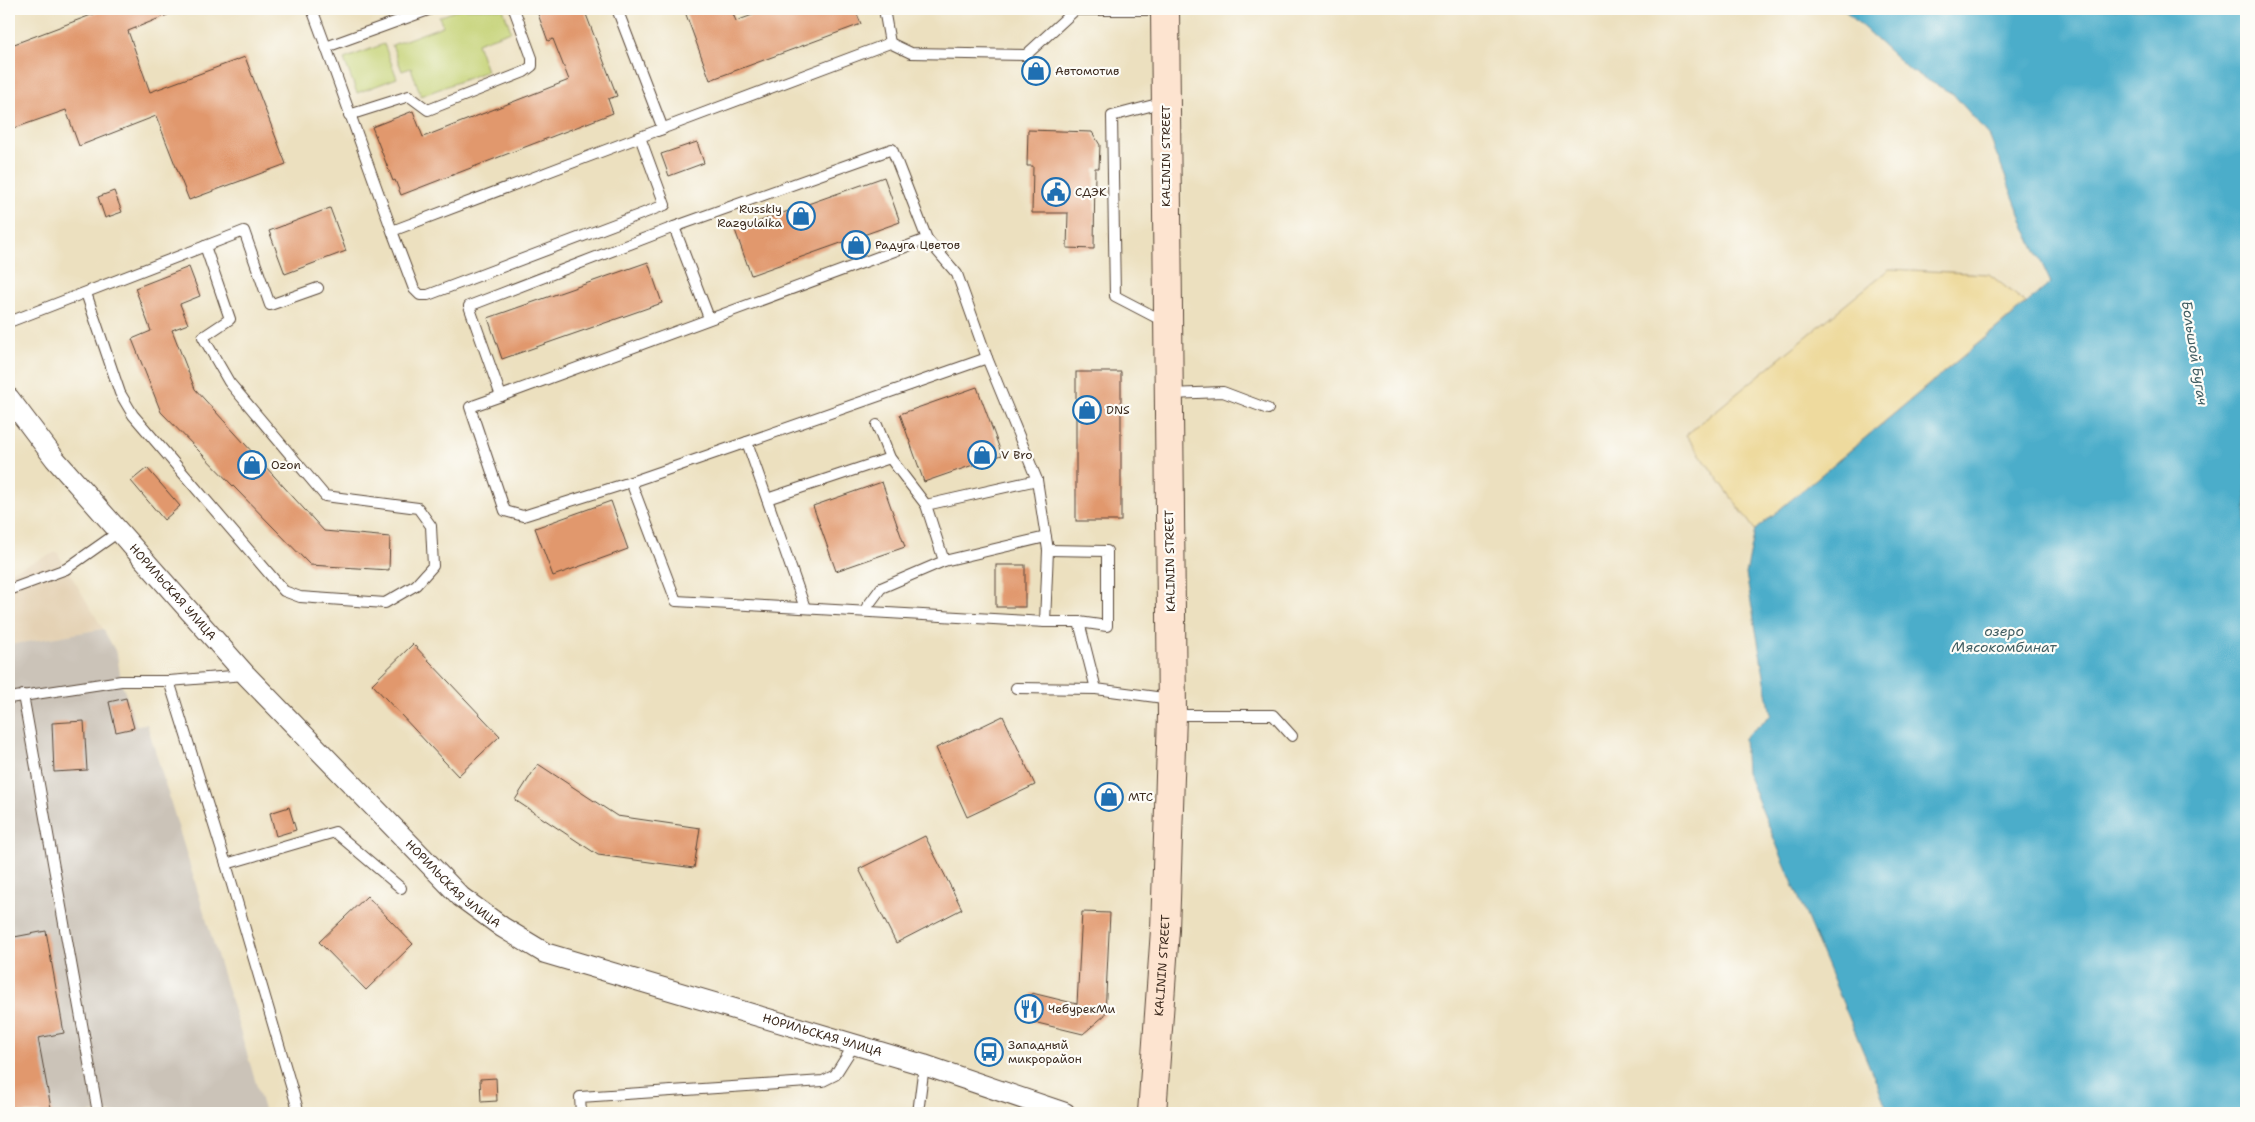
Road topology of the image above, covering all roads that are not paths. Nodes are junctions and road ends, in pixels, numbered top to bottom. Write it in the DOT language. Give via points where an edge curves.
graph roads {
  1 [pos="312,9"];
  2 [pos="431,9"];
  3 [pos="514,9"];
  4 [pos="616,9"];
  5 [pos="884,9"];
  6 [pos="1165,9"];
  7 [pos="890,43"];
  8 [pos="326,47"];
  9 [pos="1166,102"];
  10 [pos="349,115"];
  11 [pos="663,129"];
  12 [pos="640,137"];
  13 [pos="674,227"];
  14 [pos="392,231"];
  15 [pos="927,239"];
  16 [pos="205,246"];
  17 [pos="318,288"];
  18 [pos="86,293"];
  19 [pos="709,318"];
  20 [pos="9,322"];
  21 [pos="1167,323"];
  22 [pos="987,358"];
  23 [pos="1168,394"];
  24 [pos="501,396"];
  25 [pos="9,398"];
  26 [pos="1268,409"];
  27 [pos="877,425"];
  28 [pos="747,442"];
  29 [pos="890,458"];
  30 [pos="1037,480"];
  31 [pos="631,482"];
  32 [pos="767,500"];
  33 [pos="926,505"];
  34 [pos="120,531"];
  35 [pos="1046,537"];
  36 [pos="1048,550"];
  37 [pos="944,561"];
  38 [pos="9,590"];
  39 [pos="805,608"];
  40 [pos="864,611"];
  41 [pos="1045,622"];
  42 [pos="1079,622"];
  43 [pos="246,675"];
  44 [pos="169,681"];
  45 [pos="1016,688"];
  46 [pos="1096,689"];
  47 [pos="23,695"];
  48 [pos="9,698"];
  49 [pos="1172,707"];
  50 [pos="1292,736"];
  51 [pos="226,864"];
  52 [pos="400,888"];
  53 [pos="854,1045"];
  54 [pos="924,1066"];
  55 [pos="98,1113"];
  56 [pos="299,1113"];
  57 [pos="581,1113"];
  58 [pos="918,1113"];
  59 [pos="1065,1113"];
  60 [pos="1152,1113"];
  1 -- 8 [label="lane"];
  2 -- 8 [label="lane"];
  3 -- 10 [label="lane" via="532,58 532,66 524,72 428,110 409,96"];
  4 -- 11 [label="lane"];
  5 -- 7 [label="lane"];
  6 -- 7 [label="lane" via="1075,10 1026,55 910,53"];
  6 -- 9 [label="main road, KALININ STREET"];
  7 -- 11 [label="lane"];
  8 -- 10 [label="lane"];
  9 -- 21 [label="main road, KALININ STREET"];
  9 -- 21 [label="lane" via="1112,116 1115,296"];
  10 -- 14 [label="lane"];
  11 -- 12 [label="lane"];
  12 -- 14 [label="lane"];
  12 -- 14 [label="lane" via="665,205 420,296 414,289"];
  13 -- 15 [label="lane" via="892,149"];
  13 -- 19 [label="lane"];
  13 -- 24 [label="lane" via="469,306"];
  15 -- 19 [label="lane"];
  15 -- 22 [label="lane" via="957,274"];
  16 -- 17 [label="lane" via="244,231 270,305"];
  16 -- 18 [label="lane"];
  16 -- 18 [label="lane" via="230,319 203,337 229,382 326,496 418,508 431,526 433,566 416,585 385,603 300,598 284,591 132,415 120,393"];
  18 -- 20 [label="lane"];
  19 -- 24 [label="lane"];
  21 -- 23 [label="main road, KALININ STREET"];
  22 -- 28 [label="lane"];
  22 -- 30 [label="lane"];
  23 -- 26 [label="lane" via="1224,392"];
  23 -- 49 [label="main road, KALININ STREET"];
  24 -- 31 [label="lane" via="470,407 505,510 523,516"];
  25 -- 34 [label="street, НОРИЛЬСКАЯ УЛИЦА" via="54,459"];
  27 -- 29 [label="lane"];
  28 -- 31 [label="lane"];
  28 -- 32 [label="lane"];
  29 -- 32 [label="lane"];
  29 -- 33 [label="lane"];
  30 -- 33 [label="lane"];
  30 -- 35 [label="lane"];
  31 -- 39 [label="lane" via="676,601"];
  32 -- 39 [label="lane"];
  33 -- 37 [label="lane"];
  34 -- 38 [label="lane" via="66,569"];
  34 -- 43 [label="street, НОРИЛЬСКАЯ УЛИЦА"];
  35 -- 36 [label="lane"];
  35 -- 37 [label="lane"];
  36 -- 41 [label="lane"];
  36 -- 42 [label="lane" via="1107,551 1107,626"];
  37 -- 40 [label="lane" via="881,588"];
  39 -- 40 [label="lane"];
  40 -- 41 [label="lane"];
  41 -- 42 [label="lane"];
  42 -- 46 [label="lane"];
  43 -- 44 [label="lane"];
  43 -- 53 [label="street, НОРИЛЬСКАЯ УЛИЦА" via="460,897 502,927 545,953"];
  44 -- 47 [label="lane" via="121,681"];
  44 -- 51 [label="lane"];
  45 -- 46 [label="lane"];
  46 -- 49 [label="lane"];
  47 -- 48 [label="lane"];
  47 -- 55 [label="lane"];
  49 -- 50 [label="lane" via="1273,715"];
  49 -- 60 [label="main road, KALININ STREET" via="1165,920"];
  51 -- 52 [label="lane" via="335,832"];
  51 -- 56 [label="lane"];
  53 -- 54 [label="street, НОРИЛЬСКАЯ УЛИЦА"];
  53 -- 57 [label="lane" via="835,1075 823,1081 580,1097"];
  54 -- 58 [label="lane"];
  54 -- 59 [label="street, НОРИЛЬСКАЯ УЛИЦА"];
}
